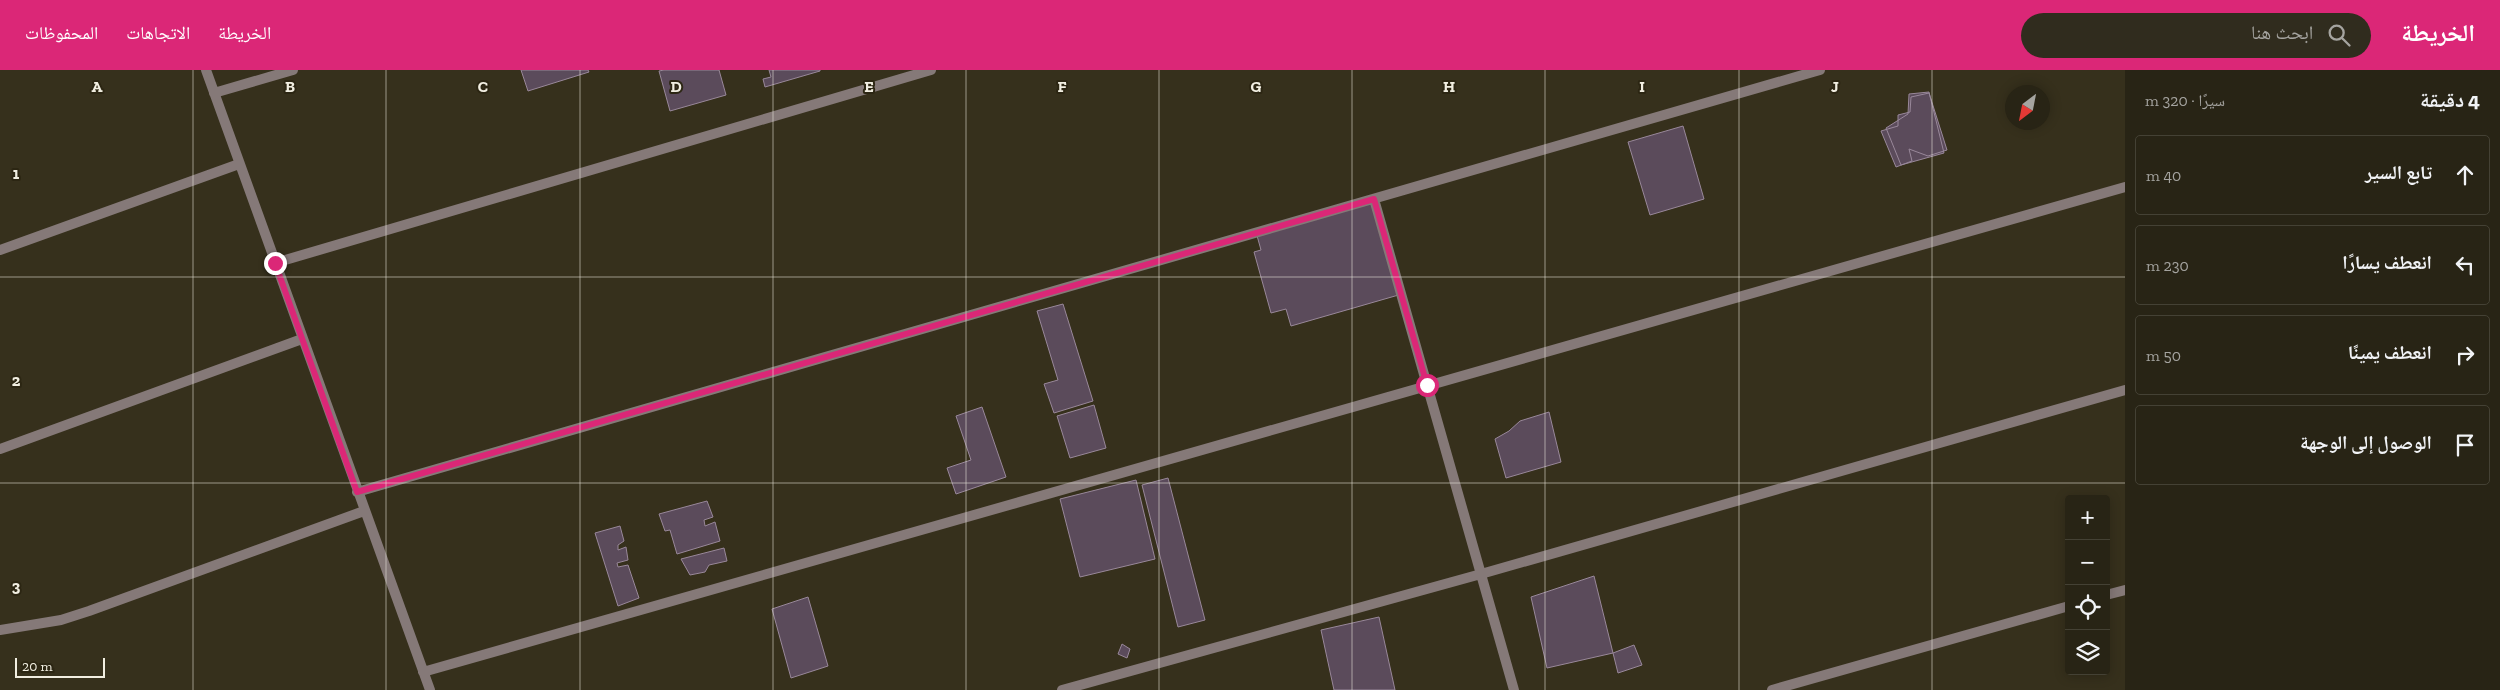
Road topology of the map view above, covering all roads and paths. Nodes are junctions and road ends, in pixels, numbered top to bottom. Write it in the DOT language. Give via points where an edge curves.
graph roads {
  1 [pos="206,70"];
  2 [pos="293,70"];
  3 [pos="931,70"];
  4 [pos="1820,70"];
  5 [pos="214,93"];
  6 [pos="239,164"];
  7 [pos="2125,187"];
  8 [pos="1374,199"];
  9 [pos="0,250"];
  10 [pos="275,263"];
  11 [pos="302,339"];
  12 [pos="1427,385"];
  13 [pos="2125,390"];
  14 [pos="0,449"];
  15 [pos="357,492"];
  16 [pos="364,511"];
  17 [pos="1481,574"];
  18 [pos="2125,590"];
  19 [pos="2110,594"];
  20 [pos="2065,607"];
  21 [pos="0,630"];
  22 [pos="423,672"];
  23 [pos="430,690"];
  24 [pos="1062,690"];
  25 [pos="1514,690"];
  26 [pos="1772,690"];
  1 -- 5 [label="street"];
  2 -- 5 [label="street"];
  3 -- 10 [label="street"];
  4 -- 8 [label="street"];
  5 -- 6 [label="street"];
  6 -- 9 [label="street"];
  6 -- 10 [label="street"];
  7 -- 12 [label="street"];
  8 -- 12 [label="street"];
  8 -- 15 [label="street"];
  10 -- 11 [label="street"];
  11 -- 14 [label="street"];
  11 -- 15 [label="street"];
  12 -- 17 [label="street"];
  12 -- 22 [label="street"];
  13 -- 17 [label="street"];
  15 -- 16 [label="street"];
  16 -- 21 [label="street" via="89,611 61,620"];
  16 -- 22 [label="street"];
  17 -- 24 [label="street"];
  17 -- 25 [label="street"];
  18 -- 19 [label="street"];
  20 -- 26 [label="street"];
  22 -- 23 [label="street"];
}
